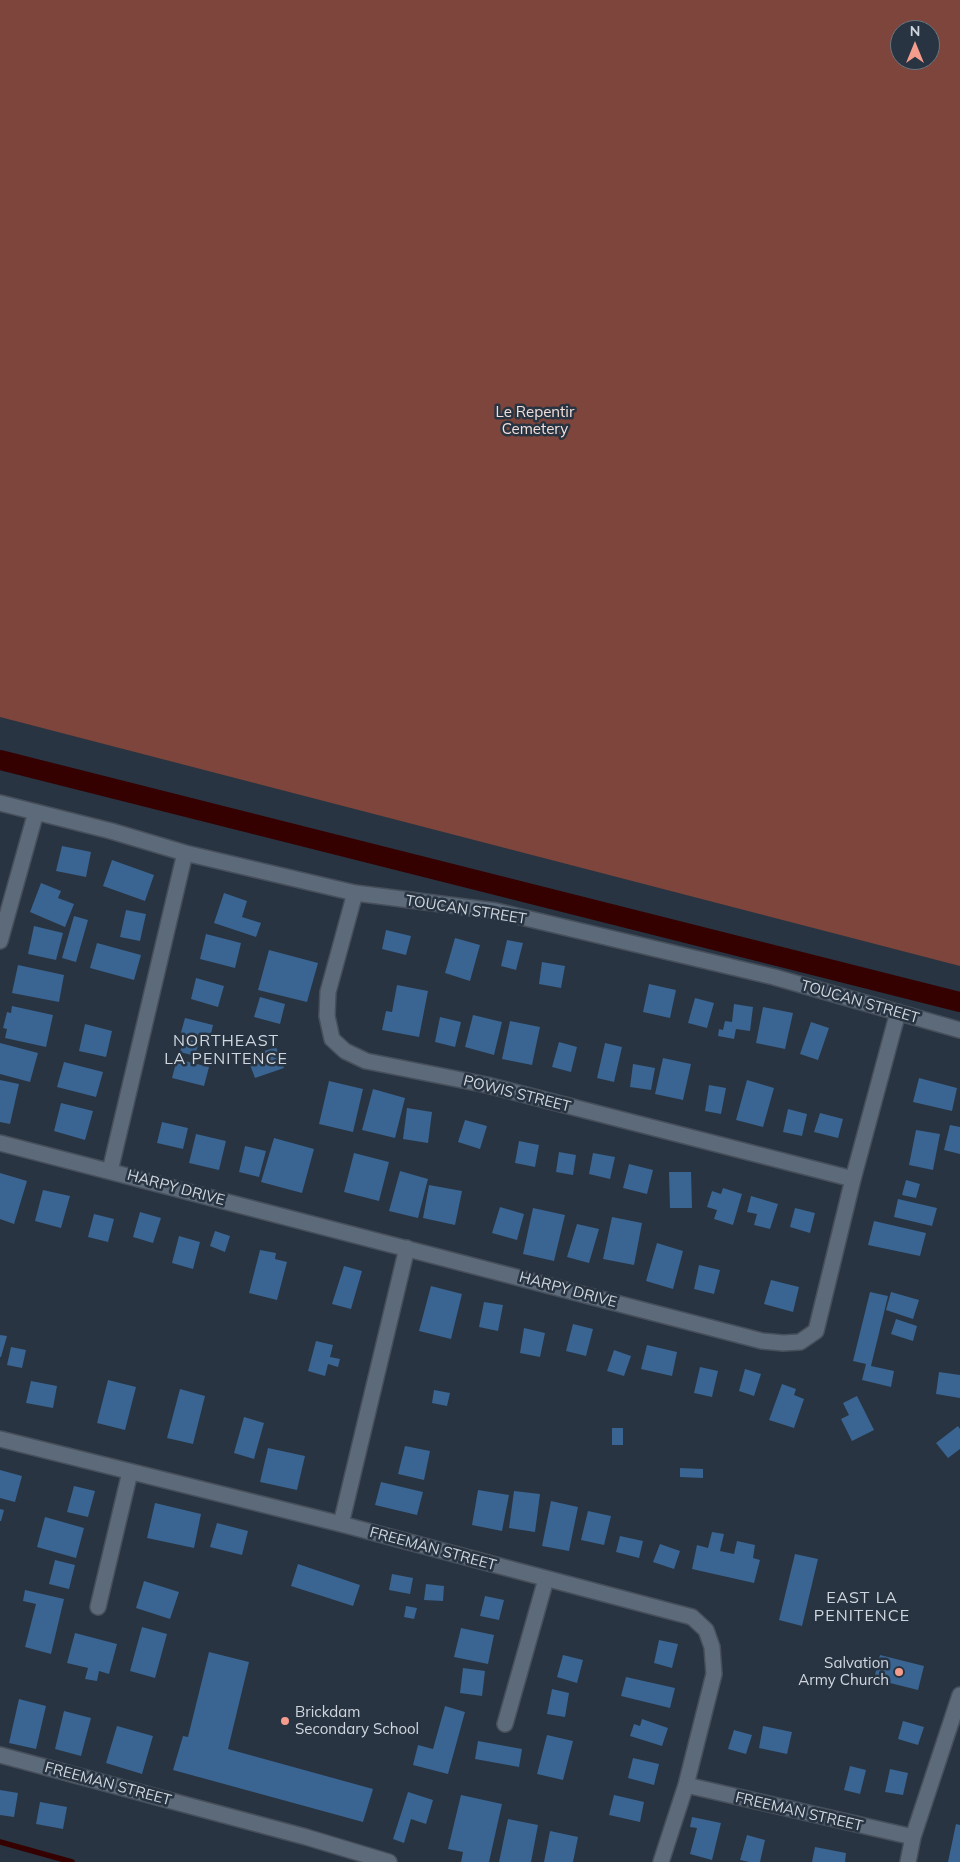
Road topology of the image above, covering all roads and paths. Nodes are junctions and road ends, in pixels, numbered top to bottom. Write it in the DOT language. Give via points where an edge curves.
graph roads {
  1 [pos="0,803"];
  2 [pos="36,812"];
  3 [pos="185,853"];
  4 [pos="354,893"];
  5 [pos="0,941"];
  6 [pos="898,1012"];
  7 [pos="960,1030"];
  8 [pos="0,1143"];
  9 [pos="110,1171"];
  10 [pos="853,1179"];
  11 [pos="407,1248"];
  12 [pos="0,1439"];
  13 [pos="130,1472"];
  14 [pos="341,1524"];
  15 [pos="546,1579"];
  16 [pos="98,1607"];
  17 [pos="960,1695"];
  18 [pos="505,1724"];
  19 [pos="0,1755"];
  20 [pos="686,1785"];
  21 [pos="913,1837"];
  22 [pos="389,1862"];
  23 [pos="661,1862"];
  24 [pos="908,1862"];
  1 -- 2 [label="street, TOUCAN STREET"];
  2 -- 3 [label="street, TOUCAN STREET"];
  2 -- 5 [label="street"];
  3 -- 4 [label="street, TOUCAN STREET"];
  3 -- 9 [label="street"];
  4 -- 6 [label="street, TOUCAN STREET" via="496,911 774,977"];
  4 -- 10 [label="street, POWIS STREET" via="328,992 327,1016 332,1039 345,1051 366,1061 487,1085"];
  6 -- 7 [label="street, TOUCAN STREET"];
  6 -- 10 [label="street, HARPY DRIVE"];
  8 -- 9 [label="street, HARPY DRIVE"];
  9 -- 11 [label="street, HARPY DRIVE"];
  10 -- 11 [label="street, HARPY DRIVE" via="816,1331 800,1342 762,1341"];
  11 -- 14 [label="street"];
  12 -- 13 [label="street, FREEMAN STREET"];
  13 -- 14 [label="street, FREEMAN STREET"];
  13 -- 16 [label="street"];
  14 -- 15 [label="street, FREEMAN STREET"];
  15 -- 18 [label="street"];
  15 -- 20 [label="street, FREEMAN STREET" via="692,1617 706,1630 712,1648 714,1674"];
  17 -- 21 [label="street"];
  19 -- 22 [label="street, FREEMAN STREET"];
  20 -- 21 [label="street, FREEMAN STREET"];
  20 -- 23 [label="street, FREEMAN STREET"];
  21 -- 24 [label="street"];
}
